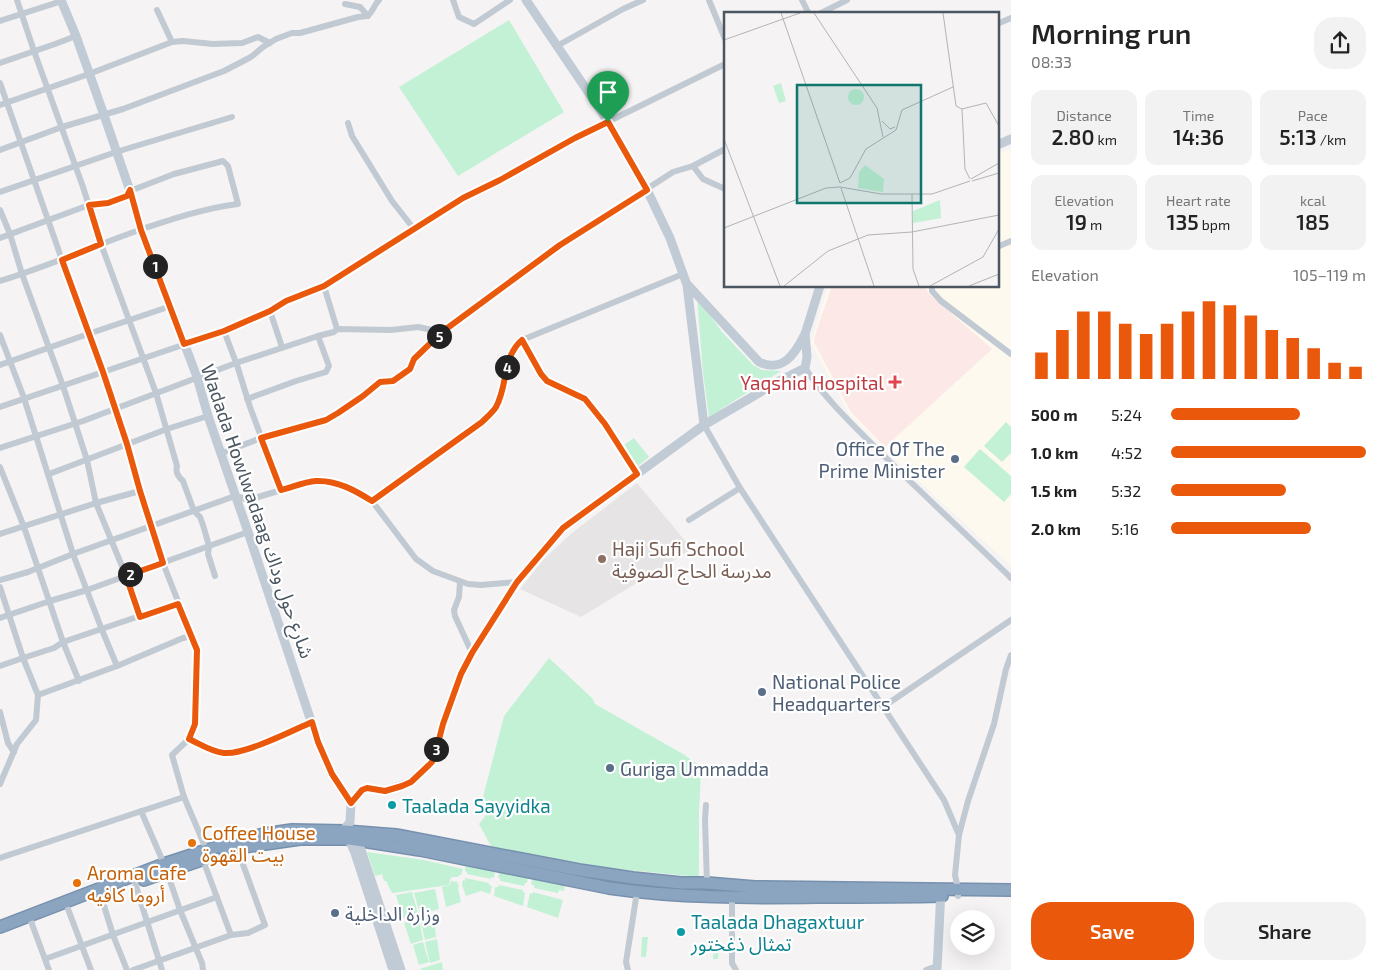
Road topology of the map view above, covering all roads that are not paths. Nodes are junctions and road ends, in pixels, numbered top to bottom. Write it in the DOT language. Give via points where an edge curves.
graph roads {
  1 [pos="17,0"];
  2 [pos="379,0"];
  3 [pos="453,0"];
  4 [pos="510,0"];
  5 [pos="526,0"];
  6 [pos="643,0"];
  7 [pos="709,0"];
  8 [pos="802,0"];
  9 [pos="847,0"];
  10 [pos="62,1"];
  11 [pos="345,4"];
  12 [pos="158,10"];
  13 [pos="808,12"];
  14 [pos="823,12"];
  15 [pos="22,14"];
  16 [pos="368,16"];
  17 [pos="1011,18"];
  18 [pos="0,21"];
  19 [pos="998,24"];
  20 [pos="76,36"];
  21 [pos="724,37"];
  22 [pos="172,42"];
  23 [pos="270,42"];
  24 [pos="557,46"];
  25 [pos="34,51"];
  26 [pos="0,63"];
  27 [pos="724,64"];
  28 [pos="89,74"];
  29 [pos="0,83"];
  30 [pos="47,88"];
  31 [pos="3,104"];
  32 [pos="104,116"];
  33 [pos="232,117"];
  34 [pos="608,122"];
  35 [pos="348,123"];
  36 [pos="62,127"];
  37 [pos="1011,139"];
  38 [pos="20,142"];
  39 [pos="998,145"];
  40 [pos="0,150"];
  41 [pos="724,150"];
  42 [pos="116,152"];
  43 [pos="75,166"];
  44 [pos="693,166"];
  45 [pos="35,180"];
  46 [pos="724,189"];
  47 [pos="130,190"];
  48 [pos="647,190"];
  49 [pos="0,192"];
  50 [pos="89,205"];
  51 [pos="0,210"];
  52 [pos="48,220"];
  53 [pos="414,229"];
  54 [pos="141,230"];
  55 [pos="10,234"];
  56 [pos="0,238"];
  57 [pos="1011,241"];
  58 [pos="101,244"];
  59 [pos="998,247"];
  60 [pos="62,260"];
  61 [pos="22,274"];
  62 [pos="683,274"];
  63 [pos="0,281"];
  64 [pos="688,285"];
  65 [pos="324,286"];
  66 [pos="819,288"];
  67 [pos="932,288"];
  68 [pos="171,306"];
  69 [pos="270,311"];
  70 [pos="130,320"];
  71 [pos="337,329"];
  72 [pos="224,331"];
  73 [pos="442,332"];
  74 [pos="88,334"];
  75 [pos="804,334"];
  76 [pos="0,336"];
  77 [pos="318,336"];
  78 [pos="522,340"];
  79 [pos="184,344"];
  80 [pos="282,347"];
  81 [pos="49,348"];
  82 [pos="1011,354"];
  83 [pos="144,358"];
  84 [pos="10,361"];
  85 [pos="236,363"];
  86 [pos="0,365"];
  87 [pos="805,368"];
  88 [pos="103,372"];
  89 [pos="197,377"];
  90 [pos="63,386"];
  91 [pos="156,393"];
  92 [pos="24,398"];
  93 [pos="247,399"];
  94 [pos="0,407"];
  95 [pos="115,408"];
  96 [pos="208,416"];
  97 [pos="74,424"];
  98 [pos="704,425"];
  99 [pos="167,429"];
  100 [pos="36,436"];
  101 [pos="261,438"];
  102 [pos="127,444"];
  103 [pos="0,448"];
  104 [pos="222,454"];
  105 [pos="87,460"];
  106 [pos="0,467"];
  107 [pos="48,474"];
  108 [pos="637,474"];
  109 [pos="740,488"];
  110 [pos="281,490"];
  111 [pos="140,491"];
  112 [pos="235,496"];
  113 [pos="372,501"];
  114 [pos="96,503"];
  115 [pos="194,511"];
  116 [pos="60,515"];
  117 [pos="689,520"];
  118 [pos="151,526"];
  119 [pos="24,527"];
  120 [pos="248,532"];
  121 [pos="0,534"];
  122 [pos="110,540"];
  123 [pos="209,546"];
  124 [pos="73,554"];
  125 [pos="163,563"];
  126 [pos="37,568"];
  127 [pos="126,576"];
  128 [pos="215,576"];
  129 [pos="1011,578"];
  130 [pos="0,580"];
  131 [pos="460,582"];
  132 [pos="517,582"];
  133 [pos="0,587"];
  134 [pos="87,590"];
  135 [pos="50,601"];
  136 [pos="178,604"];
  137 [pos="10,615"];
  138 [pos="140,617"];
  139 [pos="0,618"];
  140 [pos="1011,620"];
  141 [pos="102,630"];
  142 [pos="192,636"];
  143 [pos="63,642"];
  144 [pos="472,653"];
  145 [pos="1011,655"];
  146 [pos="23,658"];
  147 [pos="0,666"];
  148 [pos="117,666"];
  149 [pos="79,681"];
  150 [pos="38,695"];
  151 [pos="883,707"];
  152 [pos="0,712"];
  153 [pos="312,722"];
  154 [pos="189,739"];
  155 [pos="14,752"];
  156 [pos="0,784"];
  157 [pos="184,797"];
  158 [pos="351,803"];
  159 [pos="706,805"];
  160 [pos="141,811"];
  161 [pos="351,833"];
  162 [pos="959,835"];
  163 [pos="237,848"];
  164 [pos="470,855"];
  165 [pos="206,856"];
  166 [pos="0,858"];
  167 [pos="165,868"];
  168 [pos="954,875"];
  169 [pos="134,883"];
  170 [pos="681,883"];
  171 [pos="707,883"];
  172 [pos="1011,890"];
  173 [pos="637,892"];
  174 [pos="948,893"];
  175 [pos="684,895"];
  176 [pos="101,896"];
  177 [pos="217,897"];
  178 [pos="732,897"];
  179 [pos="1011,898"];
  180 [pos="68,909"];
  181 [pos="180,910"];
  182 [pos="31,919"];
  183 [pos="147,922"];
  184 [pos="0,927"];
  185 [pos="0,934"];
  186 [pos="113,935"];
  187 [pos="232,935"];
  188 [pos="83,946"];
  189 [pos="195,948"];
  190 [pos="45,959"];
  191 [pos="159,961"];
  192 [pos="937,968"];
  193 [pos="49,970"];
  194 [pos="91,970"];
  195 [pos="127,970"];
  196 [pos="134,970"];
  197 [pos="162,970"];
  198 [pos="203,970"];
  199 [pos="393,970"];
  200 [pos="401,970"];
  201 [pos="628,970"];
  202 [pos="736,970"];
  203 [pos="926,970"];
  1 -- 15 [label="street"];
  2 -- 16 [label="street"];
  3 -- 4 [label="street" via="459,16 474,24"];
  5 -- 24 [label="street"];
  6 -- 24 [label="street"];
  7 -- 21 [label="street"];
  8 -- 13 [label="street"];
  9 -- 14 [label="street"];
  10 -- 15 [label="street"];
  10 -- 20 [label="street, Wadada Howlwadaag شارع حول وداك"];
  11 -- 16 [label="street" via="360,7"];
  12 -- 22 [label="street"];
  15 -- 18 [label="street"];
  15 -- 25 [label="street"];
  16 -- 23 [label="street" via="292,33"];
  17 -- 19 [label="street"];
  20 -- 25 [label="street"];
  20 -- 28 [label="street, Wadada Howlwadaag شارع حول وداك"];
  22 -- 23 [label="street" via="242,43 258,37"];
  22 -- 28 [label="street"];
  23 -- 32 [label="street" via="251,57 224,71"];
  24 -- 34 [label="street"];
  25 -- 26 [label="street"];
  25 -- 30 [label="street"];
  27 -- 34 [label="street"];
  28 -- 30 [label="street"];
  28 -- 32 [label="street, Wadada Howlwadaag شارع حول وداك"];
  29 -- 31 [label="street"];
  30 -- 31 [label="street"];
  30 -- 36 [label="street"];
  31 -- 38 [label="street"];
  32 -- 36 [label="street"];
  32 -- 42 [label="street, Wadada Howlwadaag شارع حول وداك"];
  33 -- 42 [label="street"];
  34 -- 48 [label="street"];
  34 -- 53 [label="street" via="463,198"];
  35 -- 53 [label="street" via="352,136 392,202"];
  36 -- 38 [label="street"];
  36 -- 43 [label="street"];
  37 -- 39 [label="street"];
  38 -- 40 [label="street"];
  38 -- 45 [label="street"];
  41 -- 44 [label="street"];
  42 -- 43 [label="street"];
  42 -- 47 [label="street, Wadada Howlwadaag شارع حول وداك"];
  43 -- 45 [label="street"];
  43 -- 50 [label="street"];
  44 -- 46 [label="street" via="703,179"];
  44 -- 48 [label="street" via="673,172"];
  45 -- 49 [label="street"];
  45 -- 52 [label="street"];
  47 -- 50 [label="street" via="127,196 108,203"];
  47 -- 54 [label="street, Wadada Howlwadaag شارع حول وداك"];
  47 -- 54 [label="street" via="223,161 233,183 238,204 188,214"];
  48 -- 62 [label="street"];
  48 -- 73 [label="street" via="560,245"];
  50 -- 52 [label="street"];
  50 -- 58 [label="street"];
  51 -- 55 [label="street"];
  52 -- 55 [label="street"];
  52 -- 60 [label="street"];
  53 -- 65 [label="street"];
  54 -- 58 [label="street"];
  54 -- 68 [label="street, Wadada Howlwadaag شارع حول وداك"];
  55 -- 56 [label="street"];
  55 -- 61 [label="street"];
  57 -- 59 [label="street"];
  58 -- 60 [label="street"];
  58 -- 70 [label="street"];
  60 -- 61 [label="street"];
  60 -- 74 [label="street"];
  61 -- 63 [label="street"];
  61 -- 81 [label="street"];
  62 -- 64 [label="street"];
  62 -- 78 [label="street"];
  64 -- 75 [label="street" via="759,362 777,366 787,360 797,350"];
  64 -- 98 [label="street"];
  65 -- 69 [label="street"];
  65 -- 71 [label="street"];
  66 -- 75 [label="street"];
  67 -- 82 [label="street" via="941,301"];
  68 -- 70 [label="street"];
  68 -- 79 [label="street, Wadada Howlwadaag شارع حول وداك"];
  69 -- 72 [label="street"];
  69 -- 80 [label="street"];
  70 -- 74 [label="street"];
  70 -- 83 [label="street"];
  71 -- 73 [label="street" via="418,327"];
  71 -- 77 [label="street"];
  72 -- 79 [label="street"];
  72 -- 85 [label="street"];
  73 -- 101 [label="street" via="414,359 410,369 393,381 380,382 326,420"];
  74 -- 81 [label="street"];
  74 -- 88 [label="street"];
  75 -- 87 [label="street"];
  76 -- 84 [label="street"];
  77 -- 80 [label="street"];
  77 -- 93 [label="street" via="329,366 326,372"];
  78 -- 108 [label="street" via="547,381 585,399"];
  78 -- 113 [label="street" via="512,350 495,408 482,422"];
  79 -- 83 [label="street"];
  79 -- 89 [label="street, Wadada Howlwadaag شارع حول وداك"];
  80 -- 85 [label="street"];
  81 -- 84 [label="street"];
  81 -- 90 [label="street"];
  83 -- 88 [label="street"];
  83 -- 91 [label="street"];
  84 -- 86 [label="street"];
  84 -- 92 [label="street"];
  85 -- 89 [label="street"];
  85 -- 93 [label="street"];
  87 -- 98 [label="street"];
  87 -- 129 [label="street" via="816,385 854,426"];
  88 -- 90 [label="street"];
  88 -- 95 [label="street"];
  89 -- 91 [label="street"];
  89 -- 96 [label="street, Wadada Howlwadaag شارع حول وداك"];
  90 -- 92 [label="street"];
  90 -- 97 [label="street"];
  91 -- 95 [label="street"];
  91 -- 99 [label="street"];
  92 -- 94 [label="street"];
  92 -- 100 [label="street"];
  93 -- 101 [label="street"];
  95 -- 97 [label="street"];
  95 -- 102 [label="street"];
  96 -- 99 [label="street"];
  96 -- 104 [label="street, Wadada Howlwadaag شارع حول وداك"];
  97 -- 100 [label="street"];
  97 -- 105 [label="street"];
  98 -- 108 [label="street"];
  98 -- 109 [label="street"];
  99 -- 102 [label="street"];
  99 -- 115 [label="street" via="176,472"];
  100 -- 103 [label="street"];
  100 -- 107 [label="street"];
  101 -- 104 [label="street"];
  101 -- 110 [label="street"];
  102 -- 105 [label="street"];
  102 -- 111 [label="street"];
  104 -- 112 [label="street, Wadada Howlwadaag شارع حول وداك"];
  105 -- 107 [label="street"];
  105 -- 114 [label="street"];
  106 -- 119 [label="street"];
  107 -- 116 [label="street"];
  108 -- 132 [label="street" via="563,528"];
  109 -- 117 [label="street"];
  109 -- 151 [label="street"];
  110 -- 112 [label="street" via="246,499"];
  110 -- 113 [label="street" via="310,482 330,481"];
  111 -- 114 [label="street"];
  111 -- 118 [label="street"];
  112 -- 115 [label="street"];
  112 -- 120 [label="street, Wadada Howlwadaag شارع حول وداك"];
  113 -- 131 [label="street" via="416,559 433,571"];
  114 -- 116 [label="street"];
  114 -- 122 [label="street"];
  115 -- 118 [label="street"];
  115 -- 123 [label="street" via="200,517"];
  116 -- 119 [label="street"];
  116 -- 124 [label="street"];
  118 -- 122 [label="street"];
  118 -- 125 [label="street"];
  119 -- 121 [label="street"];
  119 -- 126 [label="street"];
  120 -- 123 [label="street"];
  120 -- 153 [label="street, Wadada Howlwadaag شارع حول وداك"];
  122 -- 124 [label="street"];
  122 -- 127 [label="street"];
  123 -- 125 [label="street"];
  123 -- 128 [label="street" via="208,554"];
  124 -- 126 [label="street"];
  124 -- 134 [label="street"];
  125 -- 127 [label="street"];
  125 -- 136 [label="street"];
  126 -- 130 [label="street"];
  126 -- 135 [label="street"];
  127 -- 134 [label="street"];
  127 -- 138 [label="street"];
  131 -- 132 [label="street" via="481,585"];
  131 -- 144 [label="street" via="455,616"];
  132 -- 144 [label="street"];
  133 -- 137 [label="street"];
  134 -- 135 [label="street"];
  134 -- 141 [label="street"];
  135 -- 137 [label="street"];
  135 -- 143 [label="street"];
  136 -- 138 [label="street"];
  136 -- 142 [label="street"];
  137 -- 139 [label="street"];
  137 -- 146 [label="street"];
  138 -- 141 [label="street"];
  140 -- 151 [label="street"];
  141 -- 143 [label="street"];
  141 -- 148 [label="street"];
  142 -- 148 [label="street"];
  142 -- 154 [label="street" via="197,650 195,724"];
  143 -- 146 [label="street"];
  143 -- 149 [label="street"];
  144 -- 158 [label="street" via="455,690 432,762 411,782 385,791 367,788"];
  145 -- 162 [label="street" via="994,724"];
  146 -- 147 [label="street"];
  146 -- 150 [label="street"];
  148 -- 149 [label="street"];
  149 -- 150 [label="street"];
  150 -- 155 [label="street" via="36,720"];
  151 -- 162 [label="street" via="944,800"];
  152 -- 155 [label="street" via="8,743"];
  153 -- 154 [label="street" via="232,753 210,750"];
  153 -- 158 [label="street, Wadada Howlwadaag شارع حول وداك" via="332,774"];
  154 -- 157 [label="street" via="172,755"];
  155 -- 156 [label="street"];
  157 -- 160 [label="street"];
  157 -- 165 [label="street"];
  158 -- 161 [label="street"];
  159 -- 171 [label="street"];
  160 -- 166 [label="street"];
  160 -- 167 [label="street"];
  161 -- 163 [label="highway"];
  161 -- 164 [label="highway"];
  161 -- 165 [label="highway" via="292,830 239,840"];
  161 -- 199 [label="street"];
  161 -- 200 [label="street"];
  162 -- 168 [label="street"];
  163 -- 165 [label="highway"];
  163 -- 187 [label="street" via="265,924"];
  164 -- 170 [label="highway"];
  164 -- 173 [label="highway"];
  165 -- 167 [label="highway"];
  165 -- 177 [label="street"];
  167 -- 169 [label="highway"];
  167 -- 181 [label="street"];
  167 -- 182 [label="highway"];
  168 -- 174 [label="street"];
  168 -- 174 [label="street"];
  169 -- 176 [label="highway"];
  169 -- 183 [label="street"];
  170 -- 171 [label="highway"];
  170 -- 175 [label="highway"];
  171 -- 174 [label="highway"];
  172 -- 174 [label="highway"];
  173 -- 175 [label="highway"];
  173 -- 201 [label="street" via="626,962"];
  174 -- 178 [label="highway"];
  174 -- 179 [label="highway"];
  174 -- 192 [label="street"];
  175 -- 178 [label="highway"];
  176 -- 180 [label="highway"];
  176 -- 186 [label="street"];
  177 -- 181 [label="street"];
  177 -- 187 [label="street"];
  178 -- 202 [label="street" via="732,963"];
  180 -- 182 [label="highway"];
  180 -- 188 [label="street"];
  181 -- 183 [label="street"];
  181 -- 189 [label="street"];
  182 -- 184 [label="highway"];
  182 -- 185 [label="highway"];
  182 -- 190 [label="street"];
  183 -- 186 [label="street"];
  183 -- 191 [label="street"];
  186 -- 188 [label="street"];
  186 -- 195 [label="street"];
  187 -- 189 [label="street"];
  188 -- 190 [label="street"];
  188 -- 194 [label="street"];
  189 -- 191 [label="street"];
  189 -- 198 [label="street"];
  190 -- 193 [label="street"];
  191 -- 196 [label="street"];
  191 -- 197 [label="street"];
  192 -- 203 [label="street"];
}
